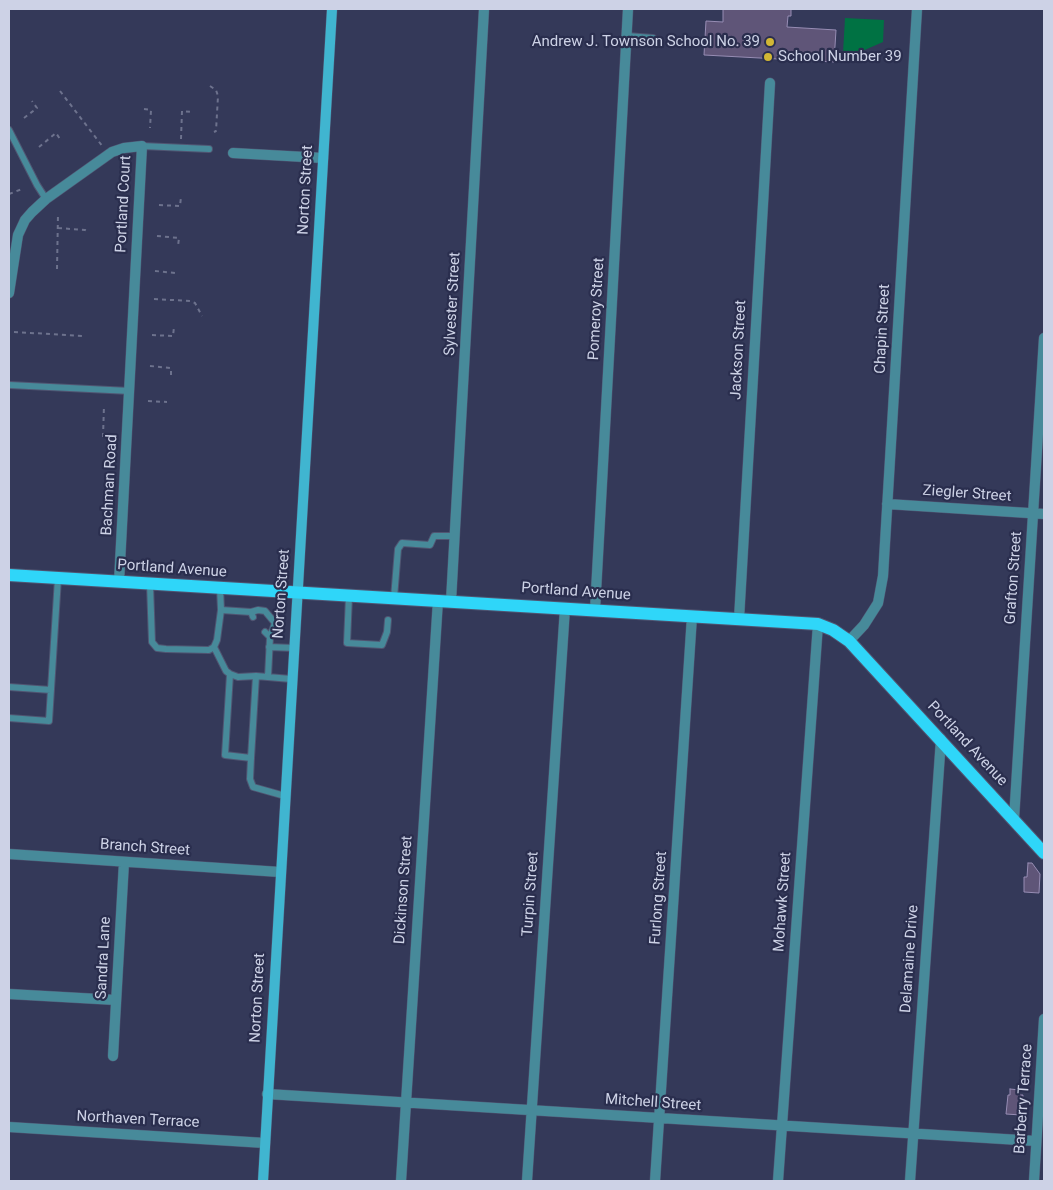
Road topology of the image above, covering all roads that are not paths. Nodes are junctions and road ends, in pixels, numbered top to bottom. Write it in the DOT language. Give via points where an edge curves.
graph roads {
  1 [pos="332,9"];
  2 [pos="484,9"];
  3 [pos="628,9"];
  4 [pos="917,9"];
  5 [pos="627,36"];
  6 [pos="653,38"];
  7 [pos="770,83"];
  8 [pos="9,130"];
  9 [pos="142,146"];
  10 [pos="209,149"];
  11 [pos="233,153"];
  12 [pos="323,158"];
  13 [pos="46,199"];
  14 [pos="9,293"];
  15 [pos="1044,338"];
  16 [pos="9,385"];
  17 [pos="130,391"];
  18 [pos="887,504"];
  19 [pos="1039,514"];
  20 [pos="455,536"];
  21 [pos="9,575"];
  22 [pos="58,578"];
  23 [pos="119,582"];
  24 [pos="150,584"];
  25 [pos="220,588"];
  26 [pos="298,593"];
  27 [pos="350,596"];
  28 [pos="394,598"];
  29 [pos="438,600"];
  30 [pos="451,601"];
  31 [pos="565,608"];
  32 [pos="220,610"];
  33 [pos="596,610"];
  34 [pos="692,616"];
  35 [pos="739,619"];
  36 [pos="388,620"];
  37 [pos="818,624"];
  38 [pos="849,641"];
  39 [pos="214,647"];
  40 [pos="269,647"];
  41 [pos="294,648"];
  42 [pos="230,674"];
  43 [pos="256,676"];
  44 [pos="268,677"];
  45 [pos="291,679"];
  46 [pos="9,687"];
  47 [pos="51,690"];
  48 [pos="9,718"];
  49 [pos="940,739"];
  50 [pos="250,758"];
  51 [pos="285,796"];
  52 [pos="1014,819"];
  53 [pos="1044,853"];
  54 [pos="9,854"];
  55 [pos="124,862"];
  56 [pos="280,872"];
  57 [pos="9,994"];
  58 [pos="116,1000"];
  59 [pos="1044,1020"];
  60 [pos="113,1056"];
  61 [pos="267,1094"];
  62 [pos="406,1103"];
  63 [pos="532,1110"];
  64 [pos="659,1118"];
  65 [pos="782,1126"];
  66 [pos="9,1128"];
  67 [pos="914,1133"];
  68 [pos="1040,1140"];
  69 [pos="265,1143"];
  70 [pos="262,1181"];
  71 [pos="401,1181"];
  72 [pos="527,1181"];
  73 [pos="655,1181"];
  74 [pos="778,1181"];
  75 [pos="910,1181"];
  76 [pos="1034,1181"];
  1 -- 12 [label="main road, Norton Street"];
  2 -- 20 [label="street, Sylvester Street"];
  3 -- 5 [label="street, Pomeroy Street"];
  4 -- 18 [label="street, Chapin Street"];
  5 -- 6 [label="lane"];
  5 -- 33 [label="street, Pomeroy Street"];
  7 -- 35 [label="street, Jackson Street"];
  8 -- 13 [label="lane"];
  9 -- 10 [label="lane"];
  9 -- 13 [label="street, Portland Court" via="112,152"];
  9 -- 17 [label="street, Portland Court"];
  11 -- 12 [label="street"];
  12 -- 26 [label="main road, Norton Street"];
  13 -- 14 [label="street, Portland Court" via="20,230"];
  15 -- 19 [label="street, Grafton Street"];
  16 -- 17 [label="lane"];
  17 -- 23 [label="street, Bachman Road"];
  18 -- 19 [label="street, Ziegler Street"];
  18 -- 38 [label="street, Chapin Street" via="883,576 878,603"];
  19 -- 52 [label="street, Grafton Street"];
  20 -- 28 [label="lane" via="434,536 430,545 402,543 398,548"];
  20 -- 30 [label="street, Sylvester Street"];
  21 -- 22 [label="main road, Portland Avenue"];
  22 -- 23 [label="main road, Portland Avenue"];
  22 -- 47 [label="lane"];
  23 -- 24 [label="main road, Portland Avenue"];
  24 -- 25 [label="main road, Portland Avenue"];
  24 -- 39 [label="lane" via="152,642 157,648 209,650"];
  25 -- 26 [label="main road, Portland Avenue"];
  25 -- 32 [label="lane"];
  26 -- 27 [label="main road, Portland Avenue"];
  26 -- 41 [label="main road, Norton Street"];
  27 -- 28 [label="main road, Portland Avenue"];
  27 -- 36 [label="lane" via="347,643 382,645"];
  28 -- 29 [label="main road, Portland Avenue"];
  29 -- 30 [label="main road, Portland Avenue"];
  29 -- 62 [label="street, Dickinson Street"];
  30 -- 31 [label="main road, Portland Avenue"];
  31 -- 33 [label="main road, Portland Avenue"];
  31 -- 63 [label="street, Turpin Street"];
  32 -- 39 [label="lane"];
  32 -- 40 [label="lane" via="252,614 258,610 265,611 275,623 268,634"];
  33 -- 34 [label="main road, Portland Avenue"];
  34 -- 35 [label="main road, Portland Avenue"];
  34 -- 64 [label="street, Furlong Street"];
  35 -- 37 [label="main road, Portland Avenue"];
  37 -- 38 [label="main road, Portland Avenue"];
  37 -- 65 [label="street, Mohawk Street"];
  38 -- 49 [label="main road, Portland Avenue"];
  39 -- 42 [label="lane"];
  40 -- 41 [label="lane"];
  40 -- 44 [label="lane"];
  41 -- 45 [label="main road, Norton Street"];
  42 -- 43 [label="lane"];
  42 -- 50 [label="lane" via="225,755"];
  43 -- 44 [label="lane"];
  43 -- 50 [label="lane"];
  44 -- 45 [label="lane"];
  45 -- 51 [label="main road, Norton Street"];
  46 -- 47 [label="lane"];
  47 -- 48 [label="lane" via="49,721"];
  49 -- 52 [label="main road, Portland Avenue"];
  49 -- 67 [label="street, Delamaine Drive"];
  50 -- 51 [label="lane" via="252,787"];
  51 -- 56 [label="main road, Norton Street"];
  52 -- 53 [label="main road, Portland Avenue"];
  54 -- 55 [label="street, Branch Street"];
  55 -- 56 [label="street, Branch Street"];
  55 -- 58 [label="street, Sandra Lane"];
  56 -- 61 [label="main road, Norton Street"];
  57 -- 58 [label="street"];
  58 -- 60 [label="street, Sandra Lane"];
  59 -- 68 [label="street, Barberry Terrace"];
  61 -- 62 [label="street, Mitchell Street"];
  61 -- 69 [label="main road, Norton Street"];
  62 -- 63 [label="street, Mitchell Street"];
  62 -- 71 [label="street, Dickinson Street"];
  63 -- 64 [label="street, Mitchell Street"];
  63 -- 72 [label="street, Turpin Street"];
  64 -- 65 [label="street, Mitchell Street"];
  64 -- 73 [label="street, Furlong Street"];
  65 -- 67 [label="street, Mitchell Street"];
  65 -- 74 [label="street, Mohawk Street"];
  66 -- 69 [label="street, Northaven Terrace"];
  67 -- 68 [label="street, Mitchell Street"];
  67 -- 75 [label="street, Delamaine Drive"];
  68 -- 76 [label="street, Barberry Terrace"];
  69 -- 70 [label="main road, Norton Street"];
}
